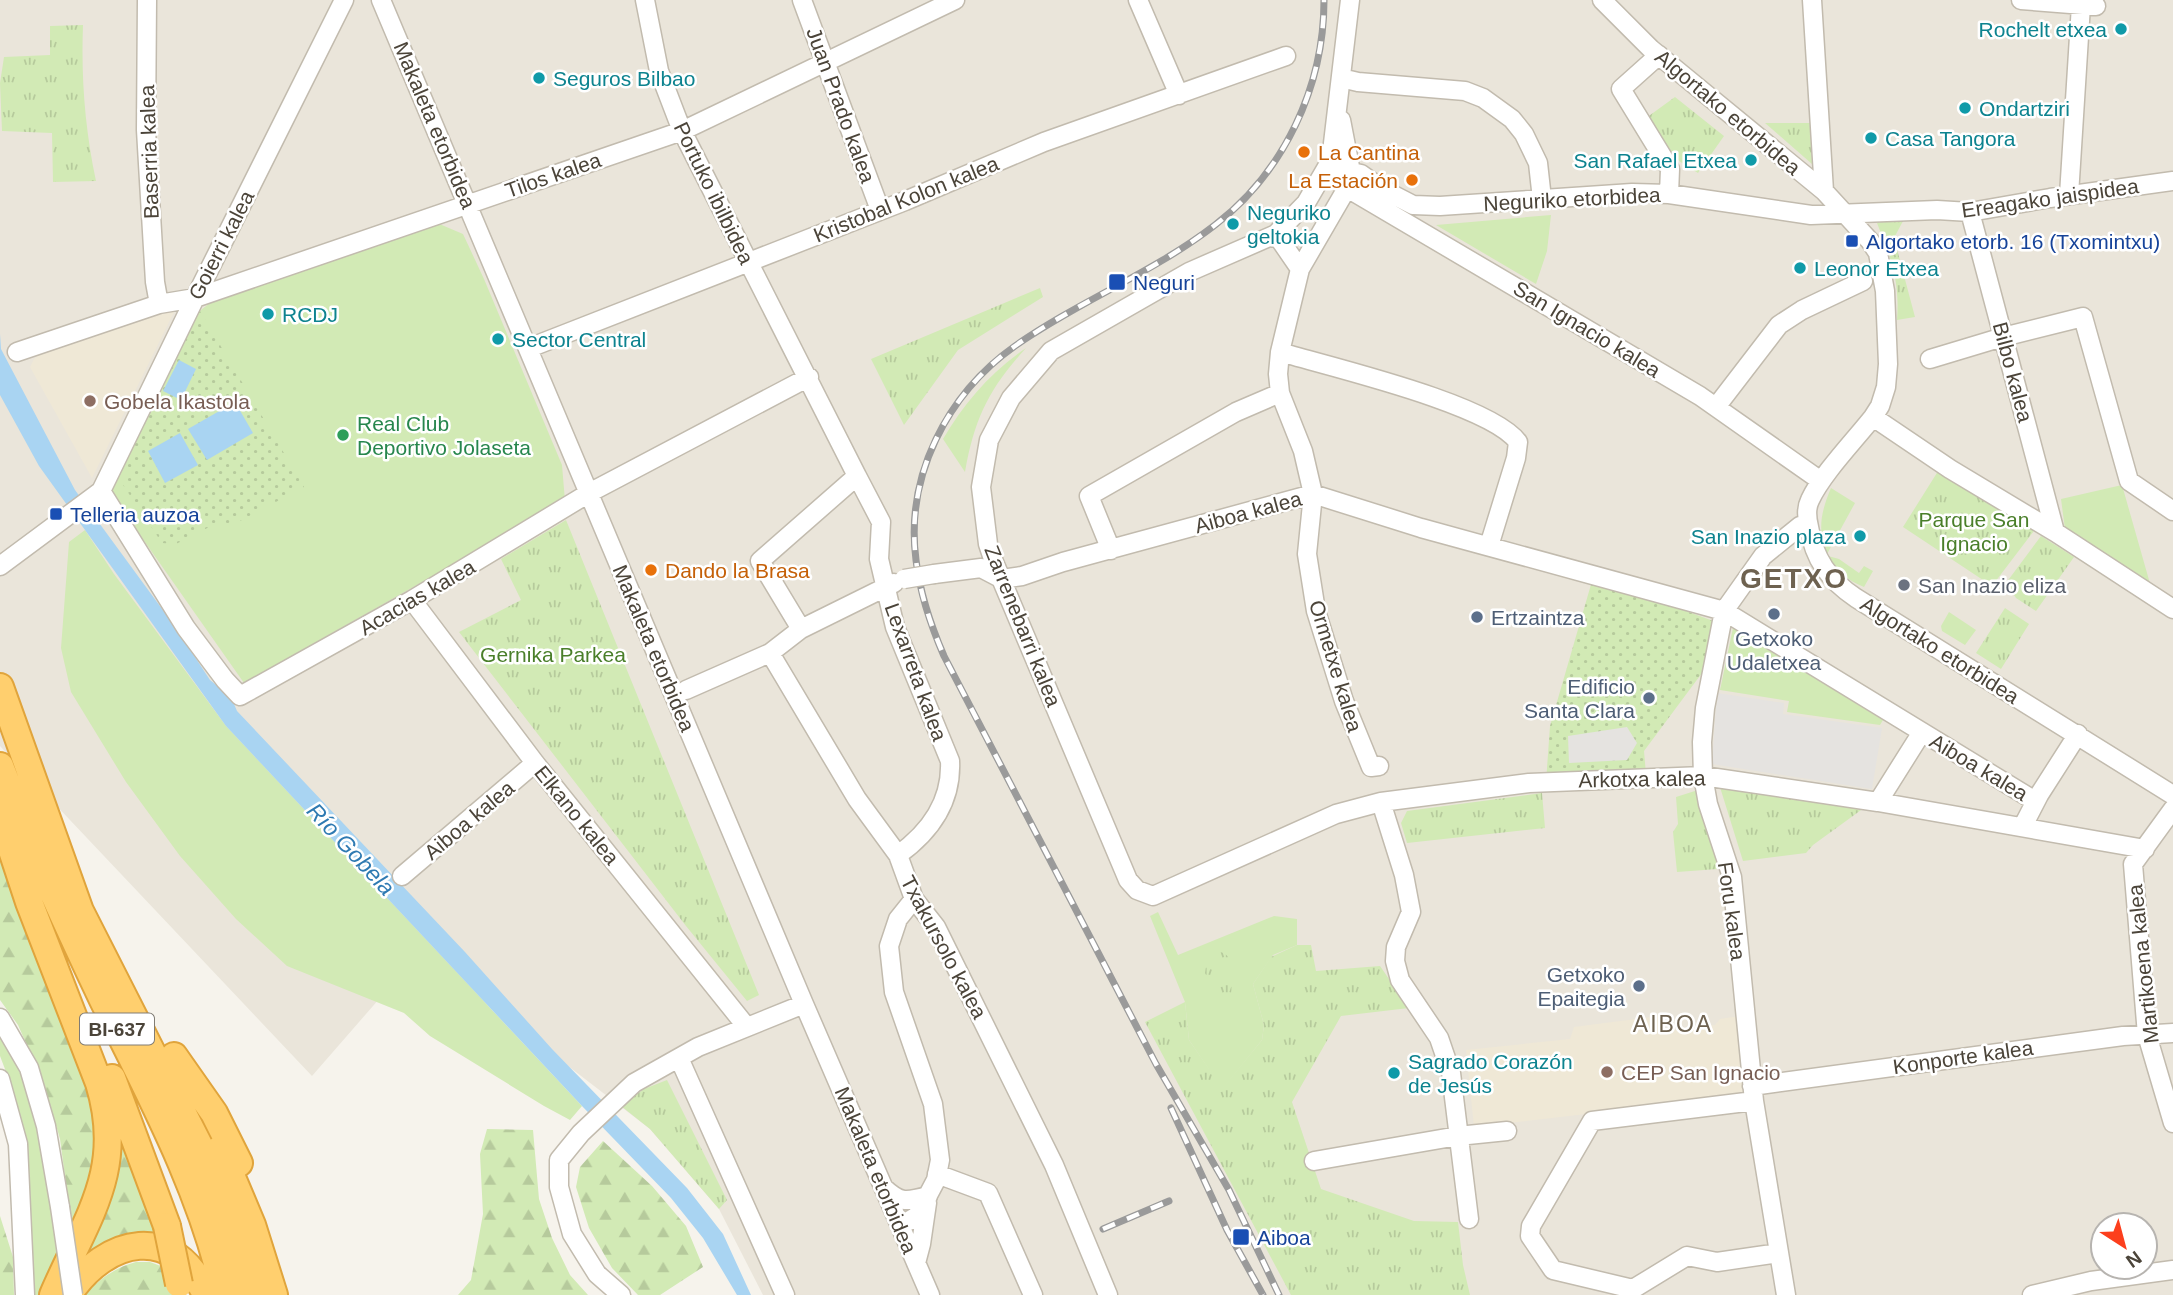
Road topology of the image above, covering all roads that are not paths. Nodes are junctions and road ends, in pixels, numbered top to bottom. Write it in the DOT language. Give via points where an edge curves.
graph roads {
  1 [pos="147,0"];
  2 [pos="344,0"];
  3 [pos="381,0"];
  4 [pos="645,0"];
  5 [pos="802,0"];
  6 [pos="955,0"];
  7 [pos="1138,0"];
  8 [pos="1350,0"];
  9 [pos="1602,0"];
  10 [pos="1812,0"];
  11 [pos="2021,0"];
  12 [pos="1659,55"];
  13 [pos="1286,56"];
  14 [pos="825,63"];
  15 [pos="1341,78"];
  16 [pos="1179,95"];
  17 [pos="1338,107"];
  18 [pos="682,131"];
  19 [pos="1328,167"];
  20 [pos="1349,180"];
  21 [pos="2173,181"];
  22 [pos="1824,191"];
  23 [pos="1669,194"];
  24 [pos="2069,195"];
  25 [pos="1542,199"];
  26 [pos="468,204"];
  27 [pos="880,210"];
  28 [pos="1970,212"];
  29 [pos="1843,213"];
  30 [pos="1276,234"];
  31 [pos="1295,261"];
  32 [pos="748,264"];
  33 [pos="1863,281"];
  34 [pos="195,298"];
  35 [pos="159,304"];
  36 [pos="2003,337"];
  37 [pos="528,348"];
  38 [pos="17,352"];
  39 [pos="1280,352"];
  40 [pos="1930,359"];
  41 [pos="809,377"];
  42 [pos="1280,393"];
  43 [pos="1716,407"];
  44 [pos="1873,417"];
  45 [pos="857,476"];
  46 [pos="1821,481"];
  47 [pos="98,493"];
  48 [pos="589,494"];
  49 [pos="1313,494"];
  50 [pos="2173,511"];
  51 [pos="1808,524"];
  52 [pos="2055,532"];
  53 [pos="1489,546"];
  54 [pos="1111,550"];
  55 [pos="0,566"];
  56 [pos="1002,579"];
  57 [pos="885,586"];
  58 [pos="412,600"];
  59 [pos="2173,609"];
  60 [pos="1724,611"];
  61 [pos="801,629"];
  62 [pos="770,653"];
  63 [pos="0,687"];
  64 [pos="686,690"];
  65 [pos="1922,732"];
  66 [pos="2078,734"];
  67 [pos="535,763"];
  68 [pos="0,766"];
  69 [pos="1379,766"];
  70 [pos="1703,776"];
  71 [pos="2173,795"];
  72 [pos="0,797"];
  73 [pos="1381,802"];
  74 [pos="1878,802"];
  75 [pos="2035,802"];
  76 [pos="2173,810"];
  77 [pos="0,814"];
  78 [pos="2023,826"];
  79 [pos="52,828"];
  80 [pos="2145,849"];
  81 [pos="898,855"];
  82 [pos="402,876"];
  83 [pos="1153,896"];
  84 [pos="914,899"];
  85 [pos="804,1004"];
  86 [pos="0,1018"];
  87 [pos="746,1026"];
  88 [pos="2173,1033"];
  89 [pos="2147,1035"];
  90 [pos="174,1056"];
  91 [pos="679,1058"];
  92 [pos="0,1079"];
  93 [pos="1753,1094"];
  94 [pos="2173,1123"];
  95 [pos="1507,1131"];
  96 [pos="1458,1136"];
  97 [pos="1314,1161"];
  98 [pos="937,1174"];
  99 [pos="884,1188"];
  100 [pos="928,1196"];
  101 [pos="1469,1219"];
  102 [pos="900,1226"];
  103 [pos="1779,1253"];
  104 [pos="916,1263"];
  105 [pos="2173,1270"];
  106 [pos="180,1289"];
  107 [pos="25,1295"];
  108 [pos="53,1295"];
  109 [pos="68,1295"];
  110 [pos="74,1295"];
  111 [pos="206,1295"];
  112 [pos="225,1295"];
  113 [pos="250,1295"];
  114 [pos="274,1295"];
  115 [pos="291,1295"];
  116 [pos="621,1295"];
  117 [pos="785,1295"];
  118 [pos="930,1295"];
  119 [pos="1033,1295"];
  120 [pos="1108,1295"];
  121 [pos="1786,1295"];
  122 [pos="2032,1295"];
  1 -- 35 [label="street, Baserria kalea" via="146,130"];
  2 -- 34 [label="street, Goierri kalea"];
  3 -- 26 [label="street, Makaleta etorbidea"];
  4 -- 18 [label="street, Portuko ibilbidea" via="659,71"];
  5 -- 14 [label="street, Juan Prado kalea"];
  6 -- 14 [label="street, Tilos kalea"];
  7 -- 16 [label="street"];
  8 -- 15 [label="street"];
  9 -- 12 [label="street, Algortako etorbidea"];
  10 -- 22 [label="street"];
  11 -- 24 [label="street" via="2088,5"];
  12 -- 22 [label="street, Algortako etorbidea"];
  12 -- 23 [label="street" via="1621,89 1670,169"];
  13 -- 16 [label="street, Kristobal Kolon kalea"];
  14 -- 18 [label="street, Tilos kalea"];
  14 -- 27 [label="street, Juan Prado kalea"];
  15 -- 17 [label="street"];
  15 -- 25 [label="street" via="1465,91 1483,98 1524,134 1538,163"];
  16 -- 27 [label="street, Kristobal Kolon kalea" via="1044,142"];
  17 -- 19 [label="street"];
  17 -- 20 [label="street"];
  18 -- 26 [label="street, Tilos kalea"];
  18 -- 32 [label="street, Portuko ibilbidea"];
  19 -- 20 [label="street, Neguriko etorbidea"];
  19 -- 30 [label="street" via="1306,203"];
  20 -- 25 [label="street, Neguriko etorbidea" via="1361,174 1413,205"];
  20 -- 31 [label="street" via="1312,251"];
  20 -- 43 [label="street, San Ignacio kalea"];
  21 -- 24 [label="street, Ereagako jaispidea"];
  22 -- 29 [label="street, Algortako etorbidea"];
  23 -- 25 [label="street, Neguriko etorbidea"];
  23 -- 29 [label="street, Neguriko etorbidea" via="1811,215"];
  24 -- 28 [label="street, Ereagako jaispidea"];
  26 -- 34 [label="street, Tilos kalea"];
  26 -- 37 [label="street, Makaleta etorbidea"];
  27 -- 32 [label="street, Kristobal Kolon kalea"];
  28 -- 29 [label="street, Ereagako jaispidea"];
  28 -- 36 [label="street, Bilbo kalea"];
  29 -- 44 [label="street, Algortako etorbidea" via="1870,241 1881,266 1888,364 1886,387"];
  30 -- 31 [label="street"];
  30 -- 56 [label="street, Zarrenebarri kalea" via="1189,272 1051,351 1010,398 989,440 981,487 988,544"];
  31 -- 39 [label="street, Ormetxe kalea"];
  32 -- 37 [label="street, Kristobal Kolon kalea"];
  32 -- 41 [label="street, Portuko ibilbidea"];
  33 -- 43 [label="street" via="1779,325"];
  34 -- 35 [label="street, Tilos kalea"];
  34 -- 47 [label="street, Goierri kalea"];
  35 -- 38 [label="street, Tilos kalea"];
  36 -- 40 [label="street"];
  36 -- 50 [label="street" via="2083,317 2129,481"];
  36 -- 52 [label="street, Bilbo kalea"];
  37 -- 48 [label="street, Makaleta etorbidea"];
  39 -- 42 [label="street, Ormetxe kalea"];
  39 -- 53 [label="street" via="1435,397 1513,435 1518,442 1516,458"];
  41 -- 45 [label="street, Portuko ibilbidea"];
  41 -- 48 [label="street, Acacias kalea"];
  42 -- 49 [label="street, Ormetxe kalea" via="1303,451"];
  42 -- 54 [label="street" via="1236,412 1089,496"];
  43 -- 46 [label="street, San Ignacio kalea"];
  44 -- 46 [label="street, Algortako etorbidea"];
  44 -- 52 [label="street"];
  45 -- 57 [label="street, Lexarreta kalea" via="881,522 879,559"];
  45 -- 61 [label="street" via="760,561"];
  46 -- 51 [label="street, Algortako etorbidea" via="1808,506"];
  47 -- 55 [label="street"];
  47 -- 58 [label="street, Acacias kalea" via="186,628 240,695"];
  48 -- 58 [label="street, Acacias kalea"];
  48 -- 85 [label="street, Makaleta etorbidea"];
  49 -- 53 [label="street, Aiboa kalea"];
  49 -- 54 [label="street, Aiboa kalea"];
  49 -- 69 [label="street, Ormetxe kalea" via="1307,554 1316,611 1363,750 1371,767"];
  51 -- 60 [label="street, Foru kalea" via="1763,556"];
  51 -- 66 [label="street, Algortako etorbidea" via="1821,565 1849,593"];
  52 -- 59 [label="street"];
  53 -- 60 [label="street, Aiboa kalea"];
  54 -- 56 [label="street, Aiboa kalea"];
  56 -- 57 [label="street, Aiboa kalea, bridge" via="981,568"];
  56 -- 83 [label="street, Zarrenebarri kalea" via="1128,880 1137,890"];
  57 -- 61 [label="street, Aiboa kalea"];
  57 -- 81 [label="street, Lexarreta kalea" via="895,627 950,761 951,780 934,821"];
  58 -- 67 [label="street, Elkano kalea"];
  60 -- 65 [label="street, Aiboa kalea"];
  60 -- 70 [label="street, Foru kalea" via="1705,708"];
  61 -- 62 [label="street, Aiboa kalea"];
  62 -- 64 [label="street, Aiboa kalea"];
  62 -- 81 [label="street, Txakursolo kalea" via="857,799"];
  63 -- 79 [label="highway, BI-637"];
  65 -- 74 [label="street, Aiboa kalea"];
  65 -- 75 [label="street, Aiboa kalea"];
  66 -- 71 [label="street, Algortako etorbidea"];
  66 -- 75 [label="street"];
  67 -- 82 [label="street, Aiboa kalea"];
  67 -- 87 [label="street, Elkano kalea"];
  68 -- 112 [label="highway, BI-637" via="51,891 166,1127 210,1238"];
  70 -- 73 [label="street, Arkotxa kalea" via="1529,783"];
  70 -- 74 [label="street, Arkotxa kalea"];
  70 -- 93 [label="street, Foru kalea" via="1732,877"];
  72 -- 106 [label="highway, bridge" via="167,1226"];
  73 -- 83 [label="street, Arkotxa kalea" via="1336,814"];
  73 -- 96 [label="street" via="1411,912 1396,947 1399,980 1439,1038 1451,1073"];
  74 -- 78 [label="street, Arkotxa kalea"];
  75 -- 78 [label="street"];
  76 -- 80 [label="street, Martikoena kalea"];
  77 -- 108 [label="highway" via="99,1083 109,1133 105,1171 93,1210"];
  78 -- 80 [label="street, Arkotxa kalea"];
  79 -- 90 [label="highway"];
  79 -- 113 [label="highway, BI-637" via="80,911 204,1153 233,1227"];
  80 -- 89 [label="street, Martikoena kalea" via="2133,864"];
  81 -- 84 [label="street, Txakursolo kalea"];
  84 -- 98 [label="street" via="898,919 889,946 894,992 933,1104 940,1160"];
  84 -- 120 [label="street, Txakursolo kalea" via="936,927 1054,1165"];
  85 -- 87 [label="street"];
  85 -- 99 [label="street, Makaleta etorbidea"];
  86 -- 110 [label="street, bridge" via="29,1068 46,1126"];
  87 -- 91 [label="street"];
  88 -- 89 [label="street, Konporte kalea"];
  89 -- 93 [label="street, Konporte kalea"];
  89 -- 94 [label="street, Martikoena kalea"];
  90 -- 114 [label="highway" via="236,1185"];
  90 -- 115 [label="highway" via="230,1143"];
  91 -- 116 [label="street" via="620,1094 559,1160 559,1187 572,1234 597,1274"];
  91 -- 117 [label="street"];
  92 -- 107 [label="street" via="18,1143"];
  93 -- 103 [label="street, Foru kalea"];
  93 -- 103 [label="street, Konporte kalea" via="1592,1121 1531,1226 1530,1236 1553,1270 1633,1289 1687,1256 1717,1262"];
  95 -- 96 [label="street"];
  96 -- 97 [label="street"];
  96 -- 101 [label="street"];
  98 -- 100 [label="street"];
  98 -- 119 [label="street" via="988,1193"];
  99 -- 100 [label="street" via="897,1199"];
  99 -- 102 [label="street, Makaleta etorbidea"];
  100 -- 102 [label="street" via="917,1216"];
  100 -- 104 [label="street"];
  102 -- 104 [label="street, Makaleta etorbidea"];
  103 -- 121 [label="street, Foru kalea"];
  104 -- 118 [label="street, Makaleta etorbidea"];
  105 -- 122 [label="street"];
  109 -- 111 [label="highway" via="94,1263 134,1246 171,1254 193,1273"];
}
